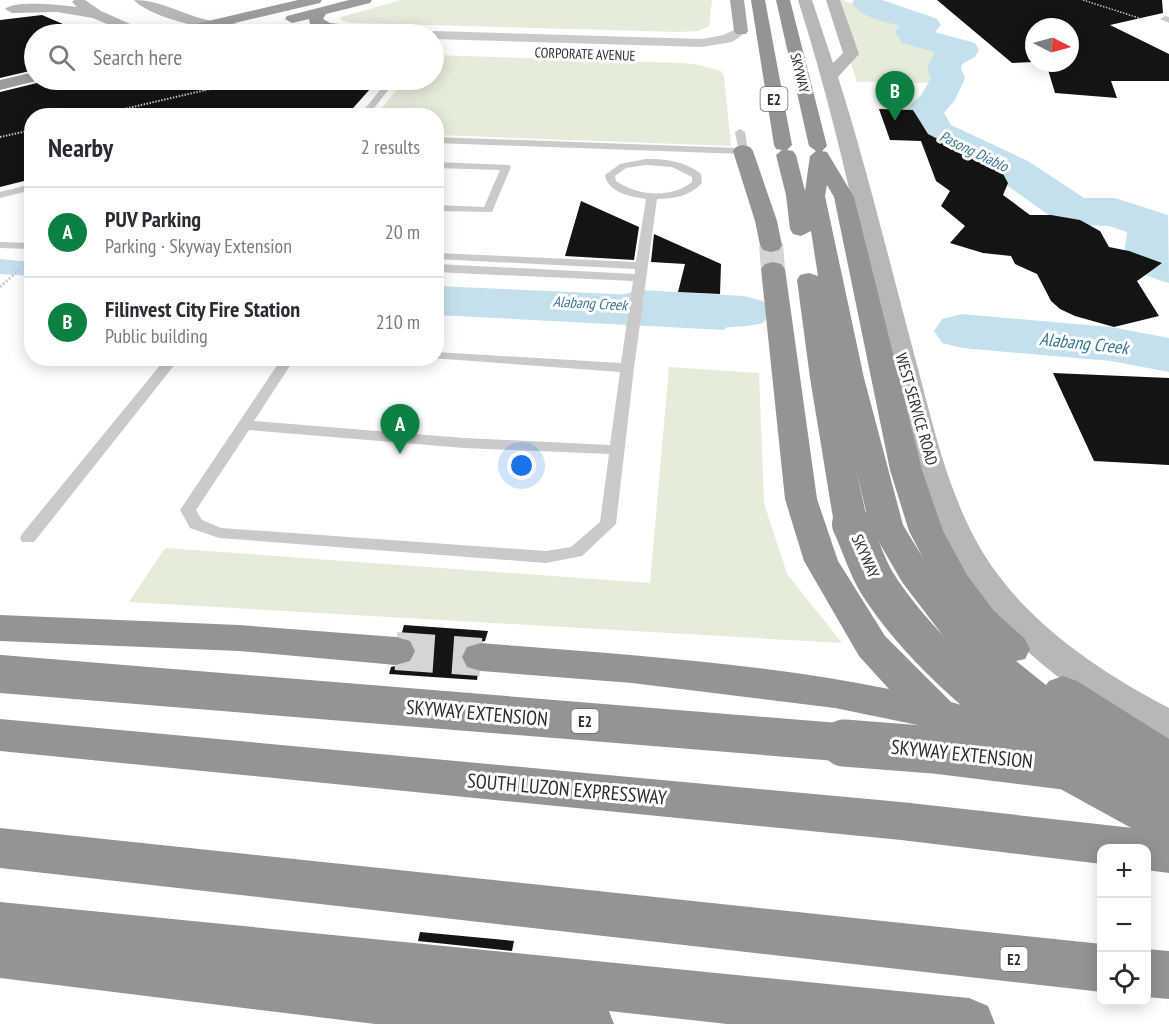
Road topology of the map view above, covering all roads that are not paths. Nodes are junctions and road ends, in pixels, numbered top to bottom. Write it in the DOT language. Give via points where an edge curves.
graph roads {
  1 [pos="77,0"];
  2 [pos="141,0"];
  3 [pos="365,0"];
  4 [pos="737,0"];
  5 [pos="758,0"];
  6 [pos="783,0"];
  7 [pos="833,0"];
  8 [pos="807,5"];
  9 [pos="317,6"];
  10 [pos="6,10"];
  11 [pos="96,14"];
  12 [pos="118,24"];
  13 [pos="203,24"];
  14 [pos="220,24"];
  15 [pos="263,24"];
  16 [pos="321,24"];
  17 [pos="444,35"];
  18 [pos="734,35"];
  19 [pos="444,49"];
  20 [pos="766,53"];
  21 [pos="796,57"];
  22 [pos="24,67"];
  23 [pos="0,72"];
  24 [pos="830,75"];
  25 [pos="24,79"];
  26 [pos="0,85"];
  27 [pos="384,90"];
  28 [pos="369,108"];
  29 [pos="444,140"];
  30 [pos="742,142"];
  31 [pos="819,151"];
  32 [pos="444,165"];
  33 [pos="24,189"];
  34 [pos="0,195"];
  35 [pos="652,195"];
  36 [pos="806,195"];
  37 [pos="444,208"];
  38 [pos="0,236"];
  39 [pos="24,237"];
  40 [pos="0,244"];
  41 [pos="24,246"];
  42 [pos="444,257"];
  43 [pos="444,268"];
  44 [pos="641,272"];
  45 [pos="444,357"];
  46 [pos="168,366"];
  47 [pos="283,366"];
  48 [pos="627,368"];
  49 [pos="245,425"];
  50 [pos="618,450"];
  51 [pos="28,538"];
  52 [pos="0,628"];
  53 [pos="396,651"];
  54 [pos="482,657"];
  55 [pos="0,674"];
  56 [pos="937,714"];
  57 [pos="1169,727"];
  58 [pos="0,735"];
  59 [pos="1169,760"];
  60 [pos="1169,782"];
  61 [pos="1169,822"];
  62 [pos="1097,845"];
  63 [pos="0,848"];
  64 [pos="1151,851"];
  65 [pos="1169,853"];
  66 [pos="0,924"];
  67 [pos="0,956"];
  68 [pos="1097,968"];
  69 [pos="1151,973"];
  70 [pos="1169,975"];
  71 [pos="588,1024"];
  72 [pos="969,1024"];
  1 -- 10 [label="main road"];
  1 -- 11 [label="main road"];
  2 -- 13 [label="main road"];
  3 -- 9 [label="highway"];
  4 -- 18 [label="main road"];
  5 -- 20 [label="highway, SKYWAY / E2"];
  6 -- 21 [label="highway, SKYWAY / E2"];
  7 -- 24 [label="main road" via="851,54"];
  8 -- 21 [label="highway" via="810,44"];
  8 -- 24 [label="main road, WEST SERVICE ROAD"];
  9 -- 14 [label="highway"];
  9 -- 15 [label="highway"];
  9 -- 16 [label="highway" via="315,21"];
  10 -- 11 [label="main road" via="57,8"];
  11 -- 12 [label="main road"];
  17 -- 18 [label="street, CORPORATE AVENUE" via="702,43"];
  18 -- 19 [label="street, CORPORATE AVENUE" via="726,48 716,54 696,57"];
  18 -- 20 [label="highway"];
  20 -- 36 [label="highway, SKYWAY / E2" via="785,150"];
  21 -- 31 [label="highway, SKYWAY / E2"];
  22 -- 23 [label="highway"];
  24 -- 57 [label="main road, WEST SERVICE ROAD" via="914,405 952,523 980,575 1017,620 1061,659 1114,696"];
  25 -- 26 [label="highway"];
  27 -- 28 [label="lane"];
  29 -- 30 [label="lane"];
  30 -- 56 [label="highway" via="751,183 769,226 801,499 821,561 872,646"];
  31 -- 36 [label="highway, SKYWAY / E2"];
  31 -- 59 [label="highway" via="844,197 906,470 926,531 952,580 981,620 1029,666"];
  32 -- 37 [label="lane" via="506,168 488,210"];
  33 -- 34 [label="lane"];
  35 -- 35 [label="lane" via="688,190 697,183 697,176 682,166 655,162 623,166 610,175 611,182 620,188"];
  35 -- 44 [label="lane"];
  36 -- 60 [label="highway, SKYWAY / E2, bridge" via="885,525 915,574 960,632 1018,686 1097,742"];
  36 -- 61 [label="highway, SKYWAY / E2, bridge" via="824,378 851,524 877,582 922,640 988,705 1069,767"];
  38 -- 39 [label="lane"];
  40 -- 41 [label="lane"];
  42 -- 44 [label="lane"];
  43 -- 44 [label="lane"];
  44 -- 48 [label="lane"];
  45 -- 48 [label="lane"];
  46 -- 51 [label="lane"];
  47 -- 49 [label="lane"];
  48 -- 50 [label="lane"];
  49 -- 50 [label="lane"];
  49 -- 50 [label="lane" via="188,510 196,524 219,533 546,557 576,552 608,524"];
  52 -- 53 [label="highway" via="239,638"];
  54 -- 56 [label="highway" via="632,669 835,693"];
  55 -- 60 [label="highway, SKYWAY EXTENSION / E2, bridge" via="934,750"];
  56 -- 60 [label="highway"];
  58 -- 62 [label="highway, SOUTH LUZON EXPRESSWAY" via="901,821"];
  63 -- 68 [label="highway, E2"];
  64 -- 65 [label="highway"];
  66 -- 72 [label="highway"];
  67 -- 71 [label="highway"];
  69 -- 70 [label="highway"];
}
